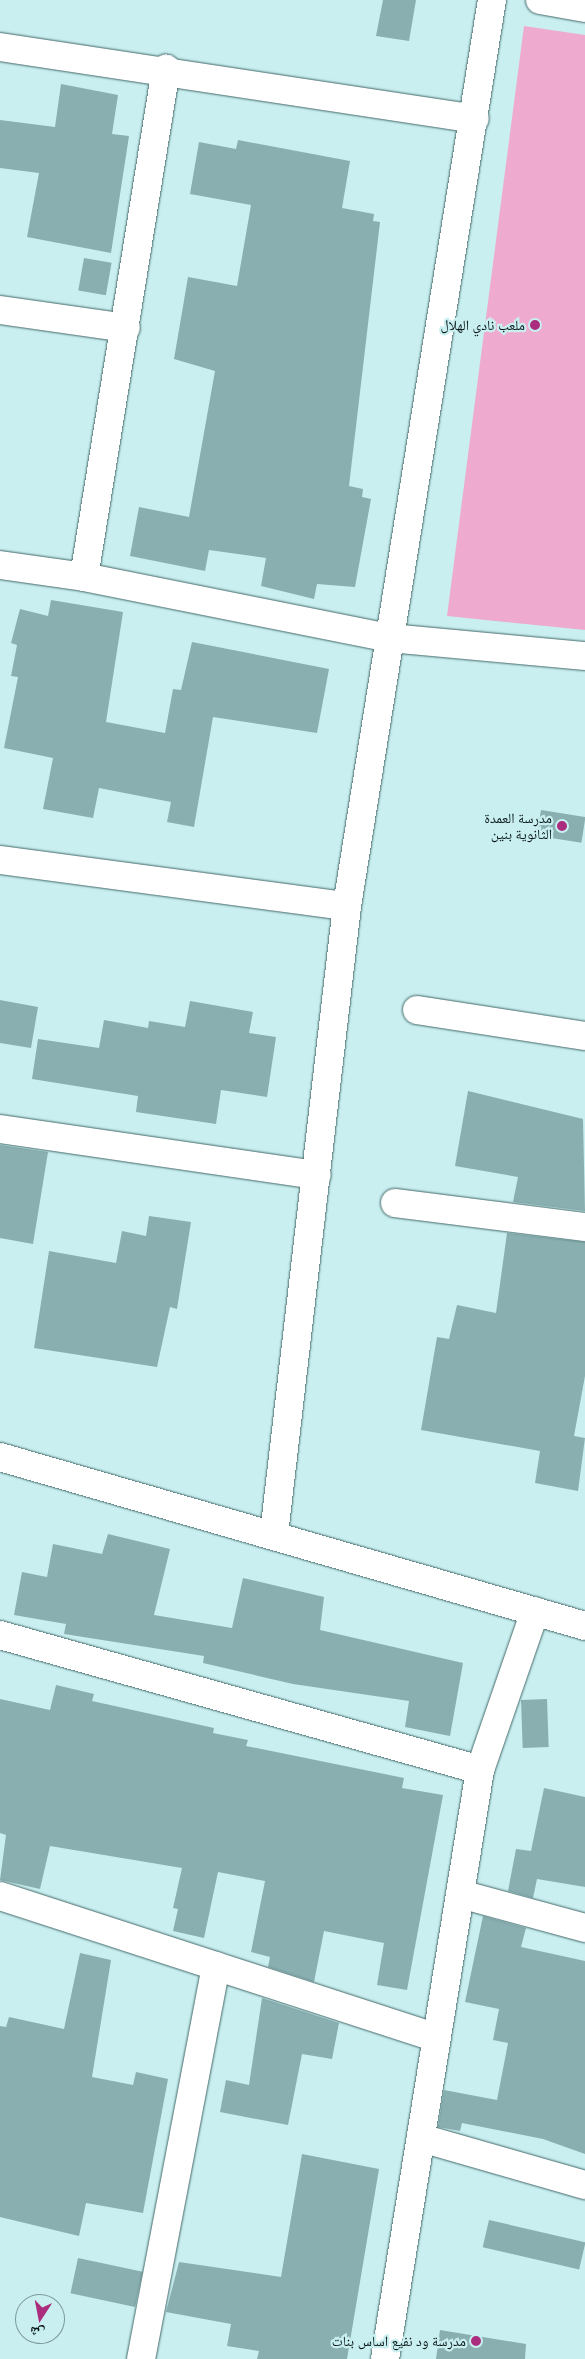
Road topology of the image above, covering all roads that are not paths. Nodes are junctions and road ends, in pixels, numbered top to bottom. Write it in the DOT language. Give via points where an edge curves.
graph roads {
  1 [pos="492,0"];
  2 [pos="540,0"];
  3 [pos="585,8"];
  4 [pos="0,47"];
  5 [pos="166,69"];
  6 [pos="475,119"];
  7 [pos="0,310"];
  8 [pos="126,328"];
  9 [pos="0,565"];
  10 [pos="84,577"];
  11 [pos="390,638"];
  12 [pos="585,656"];
  13 [pos="0,860"];
  14 [pos="347,906"];
  15 [pos="417,1010"];
  16 [pos="585,1036"];
  17 [pos="0,1129"];
  18 [pos="318,1174"];
  19 [pos="395,1202"];
  20 [pos="585,1227"];
  21 [pos="0,1458"];
  22 [pos="274,1534"];
  23 [pos="535,1610"];
  24 [pos="585,1626"];
  25 [pos="0,1635"];
  26 [pos="480,1770"];
  27 [pos="460,1894"];
  28 [pos="0,1896"];
  29 [pos="585,1928"];
  30 [pos="216,1966"];
  31 [pos="437,2038"];
  32 [pos="421,2138"];
  33 [pos="585,2185"];
  34 [pos="141,2359"];
  35 [pos="385,2359"];
  1 -- 6 [label="street"];
  2 -- 3 [label="street"];
  4 -- 5 [label="street"];
  5 -- 6 [label="street"];
  5 -- 8 [label="street"];
  6 -- 11 [label="street"];
  7 -- 8 [label="street"];
  8 -- 10 [label="street"];
  9 -- 10 [label="street"];
  10 -- 11 [label="street"];
  11 -- 12 [label="street"];
  11 -- 14 [label="street"];
  13 -- 14 [label="street"];
  14 -- 18 [label="street"];
  15 -- 16 [label="street"];
  17 -- 18 [label="street"];
  18 -- 22 [label="street"];
  19 -- 20 [label="street"];
  21 -- 22 [label="street"];
  22 -- 23 [label="street"];
  23 -- 24 [label="street"];
  23 -- 26 [label="street"];
  25 -- 26 [label="street"];
  26 -- 27 [label="street"];
  27 -- 29 [label="street"];
  27 -- 31 [label="street"];
  28 -- 30 [label="street"];
  30 -- 31 [label="street"];
  30 -- 34 [label="street"];
  31 -- 32 [label="street"];
  32 -- 33 [label="street"];
  32 -- 35 [label="street"];
}
